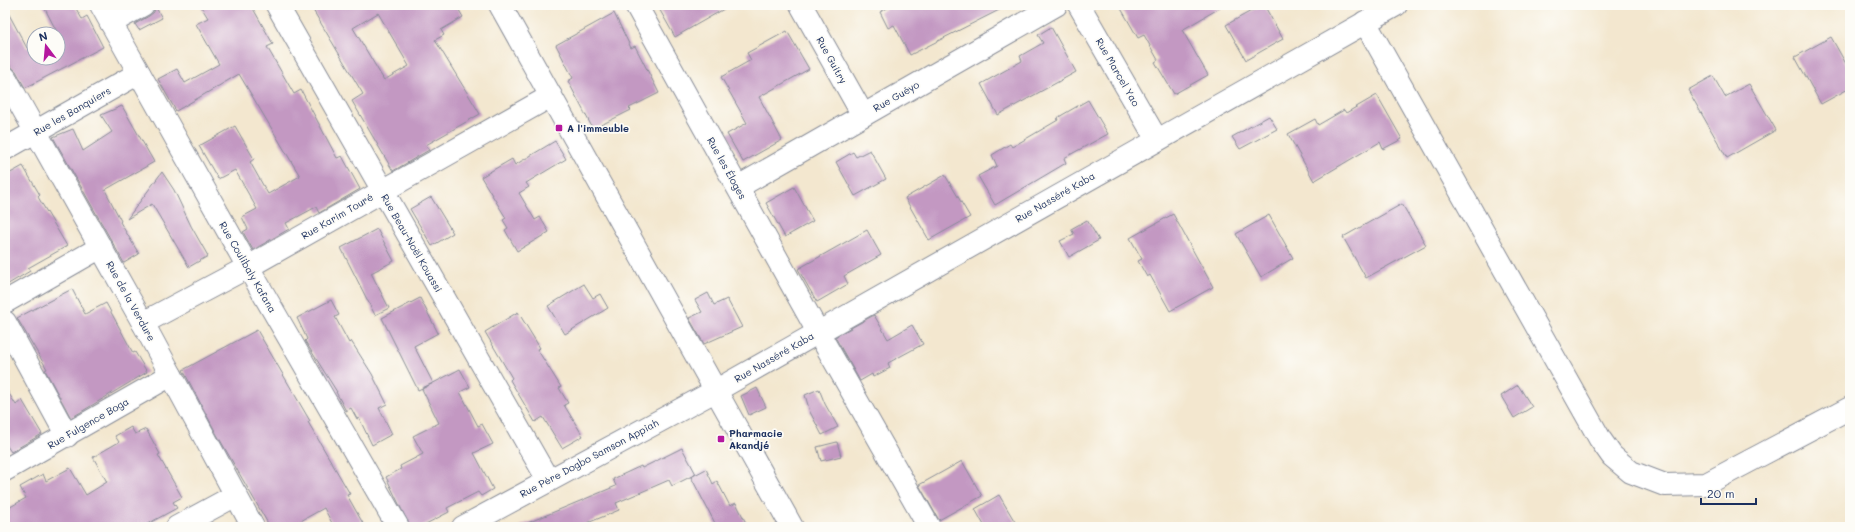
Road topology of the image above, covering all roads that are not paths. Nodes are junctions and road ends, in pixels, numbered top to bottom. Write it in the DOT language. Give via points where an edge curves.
graph roads {
  1 [pos="143,5"];
  2 [pos="277,5"];
  3 [pos="500,5"];
  4 [pos="636,5"];
  5 [pos="801,5"];
  6 [pos="1056,5"];
  7 [pos="1079,5"];
  8 [pos="1396,5"];
  9 [pos="106,14"];
  10 [pos="1365,22"];
  11 [pos="139,72"];
  12 [pos="5,78"];
  13 [pos="551,96"];
  14 [pos="863,115"];
  15 [pos="36,132"];
  16 [pos="1157,140"];
  17 [pos="5,149"];
  18 [pos="738,187"];
  19 [pos="382,190"];
  20 [pos="101,247"];
  21 [pos="248,267"];
  22 [pos="5,302"];
  23 [pos="5,322"];
  24 [pos="143,323"];
  25 [pos="818,332"];
  26 [pos="171,375"];
  27 [pos="715,391"];
  28 [pos="1850,408"];
  29 [pos="67,436"];
  30 [pos="5,470"];
  31 [pos="548,480"];
  32 [pos="236,495"];
  33 [pos="177,527"];
  34 [pos="253,527"];
  35 [pos="398,527"];
  36 [pos="463,527"];
  37 [pos="792,527"];
  38 [pos="929,527"];
  1 -- 9 [label="street"];
  2 -- 19 [label="street, Rue Beau-Noël Kouassi"];
  3 -- 13 [label="street"];
  4 -- 18 [label="street, Rue les Éloges"];
  5 -- 14 [label="street, Rue Guitry"];
  6 -- 14 [label="street, Rue Guéyo"];
  7 -- 16 [label="street, Rue Marcel Yao"];
  8 -- 10 [label="street, Rue Nasséré Kaba"];
  9 -- 11 [label="street, Rue Coulibaly Kafana"];
  10 -- 16 [label="street, Rue Nasséré Kaba"];
  10 -- 28 [label="street" via="1600,439 1612,456 1631,472 1666,485 1706,484"];
  11 -- 15 [label="street, Rue les Banquiers"];
  11 -- 21 [label="street, Rue Coulibaly Kafana"];
  12 -- 15 [label="street, Rue de la Verdure"];
  13 -- 19 [label="street, Rue Karim Touré"];
  13 -- 27 [label="street"];
  14 -- 18 [label="street, Rue Guéyo"];
  15 -- 17 [label="street, Rue les Banquiers"];
  15 -- 20 [label="street, Rue de la Verdure"];
  16 -- 25 [label="street, Rue Nasséré Kaba"];
  18 -- 25 [label="street, Rue les Éloges"];
  19 -- 21 [label="street, Rue Karim Touré"];
  19 -- 31 [label="street, Rue Beau-Noël Kouassi"];
  20 -- 22 [label="street"];
  20 -- 24 [label="street, Rue de la Verdure"];
  21 -- 24 [label="street, Rue Karim Touré"];
  21 -- 35 [label="street, Rue Coulibaly Kafana"];
  23 -- 29 [label="street"];
  24 -- 26 [label="street, Rue de la Verdure"];
  25 -- 27 [label="street, Rue Nasséré Kaba"];
  25 -- 38 [label="street, Rue les Éloges"];
  26 -- 29 [label="street, Rue Fulgence Boga"];
  26 -- 32 [label="street, Rue de la Verdure"];
  27 -- 31 [label="street, Rue Père Dogbo Samson Appiah"];
  27 -- 37 [label="street"];
  29 -- 30 [label="street, Rue Fulgence Boga"];
  31 -- 36 [label="street, Rue Père Dogbo Samson Appiah"];
  32 -- 33 [label="street"];
  32 -- 34 [label="street, Rue de la Verdure"];
}
